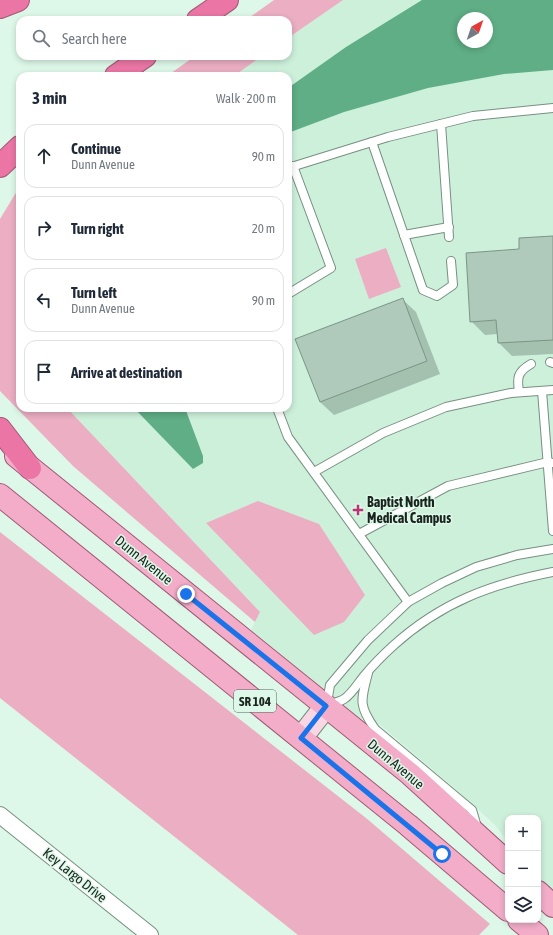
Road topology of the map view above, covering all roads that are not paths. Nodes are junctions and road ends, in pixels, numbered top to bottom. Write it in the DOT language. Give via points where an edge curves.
graph roads {
  1 [pos="18,0"];
  2 [pos="227,0"];
  3 [pos="0,7"];
  4 [pos="204,16"];
  5 [pos="139,60"];
  6 [pos="122,72"];
  7 [pos="553,108"];
  8 [pos="441,124"];
  9 [pos="16,141"];
  10 [pos="372,142"];
  11 [pos="0,151"];
  12 [pos="16,151"];
  13 [pos="0,166"];
  14 [pos="292,167"];
  15 [pos="292,170"];
  16 [pos="449,227"];
  17 [pos="404,235"];
  18 [pos="449,237"];
  19 [pos="451,261"];
  20 [pos="292,292"];
  21 [pos="531,364"];
  22 [pos="553,390"];
  23 [pos="542,391"];
  24 [pos="519,392"];
  25 [pos="279,412"];
  26 [pos="0,429"];
  27 [pos="0,444"];
  28 [pos="551,462"];
  29 [pos="30,468"];
  30 [pos="314,472"];
  31 [pos="0,495"];
  32 [pos="553,531"];
  33 [pos="359,534"];
  34 [pos="553,550"];
  35 [pos="553,572"];
  36 [pos="408,602"];
  37 [pos="369,670"];
  38 [pos="326,706"];
  39 [pos="301,738"];
  40 [pos="0,814"];
  41 [pos="481,837"];
  42 [pos="505,860"];
  43 [pos="541,895"];
  44 [pos="553,906"];
  45 [pos="505,907"];
  46 [pos="523,923"];
  47 [pos="150,935"];
  48 [pos="537,935"];
  1 -- 3 [label="highway"];
  2 -- 4 [label="highway"];
  5 -- 6 [label="highway"];
  7 -- 8 [label="lane" via="473,116"];
  8 -- 10 [label="lane"];
  8 -- 16 [label="lane"];
  9 -- 11 [label="highway"];
  10 -- 14 [label="lane"];
  10 -- 17 [label="lane"];
  12 -- 13 [label="highway"];
  15 -- 20 [label="lane" via="331,268"];
  16 -- 17 [label="lane"];
  16 -- 18 [label="lane"];
  17 -- 19 [label="lane" via="423,290 437,296 453,285"];
  21 -- 24 [label="lane" via="519,374"];
  22 -- 23 [label="lane"];
  23 -- 24 [label="lane"];
  23 -- 28 [label="lane"];
  24 -- 30 [label="lane" via="446,407 383,433"];
  25 -- 30 [label="lane" via="288,437"];
  26 -- 29 [label="highway"];
  27 -- 29 [label="main road, Dunn Avenue / SR 104"];
  28 -- 32 [label="lane"];
  28 -- 33 [label="lane" via="448,486"];
  29 -- 38 [label="main road, Dunn Avenue / SR 104"];
  30 -- 33 [label="lane"];
  31 -- 39 [label="main road, SR 104"];
  33 -- 36 [label="lane"];
  34 -- 36 [label="lane" via="517,555 476,567"];
  35 -- 37 [label="lane" via="490,588 427,618"];
  36 -- 38 [label="lane" via="368,640 330,685"];
  37 -- 38 [label="lane" via="345,698"];
  37 -- 41 [label="lane" via="362,695 368,719 376,729 472,810"];
  38 -- 39 [label="main road"];
  38 -- 41 [label="main road, Dunn Avenue / SR 104" via="410,774"];
  39 -- 45 [label="main road, SR 104"];
  40 -- 47 [label="street, Key Largo Drive"];
  41 -- 42 [label="main road, Dunn Avenue / SR 104"];
  43 -- 44 [label="main road"];
  46 -- 48 [label="main road"];
}
